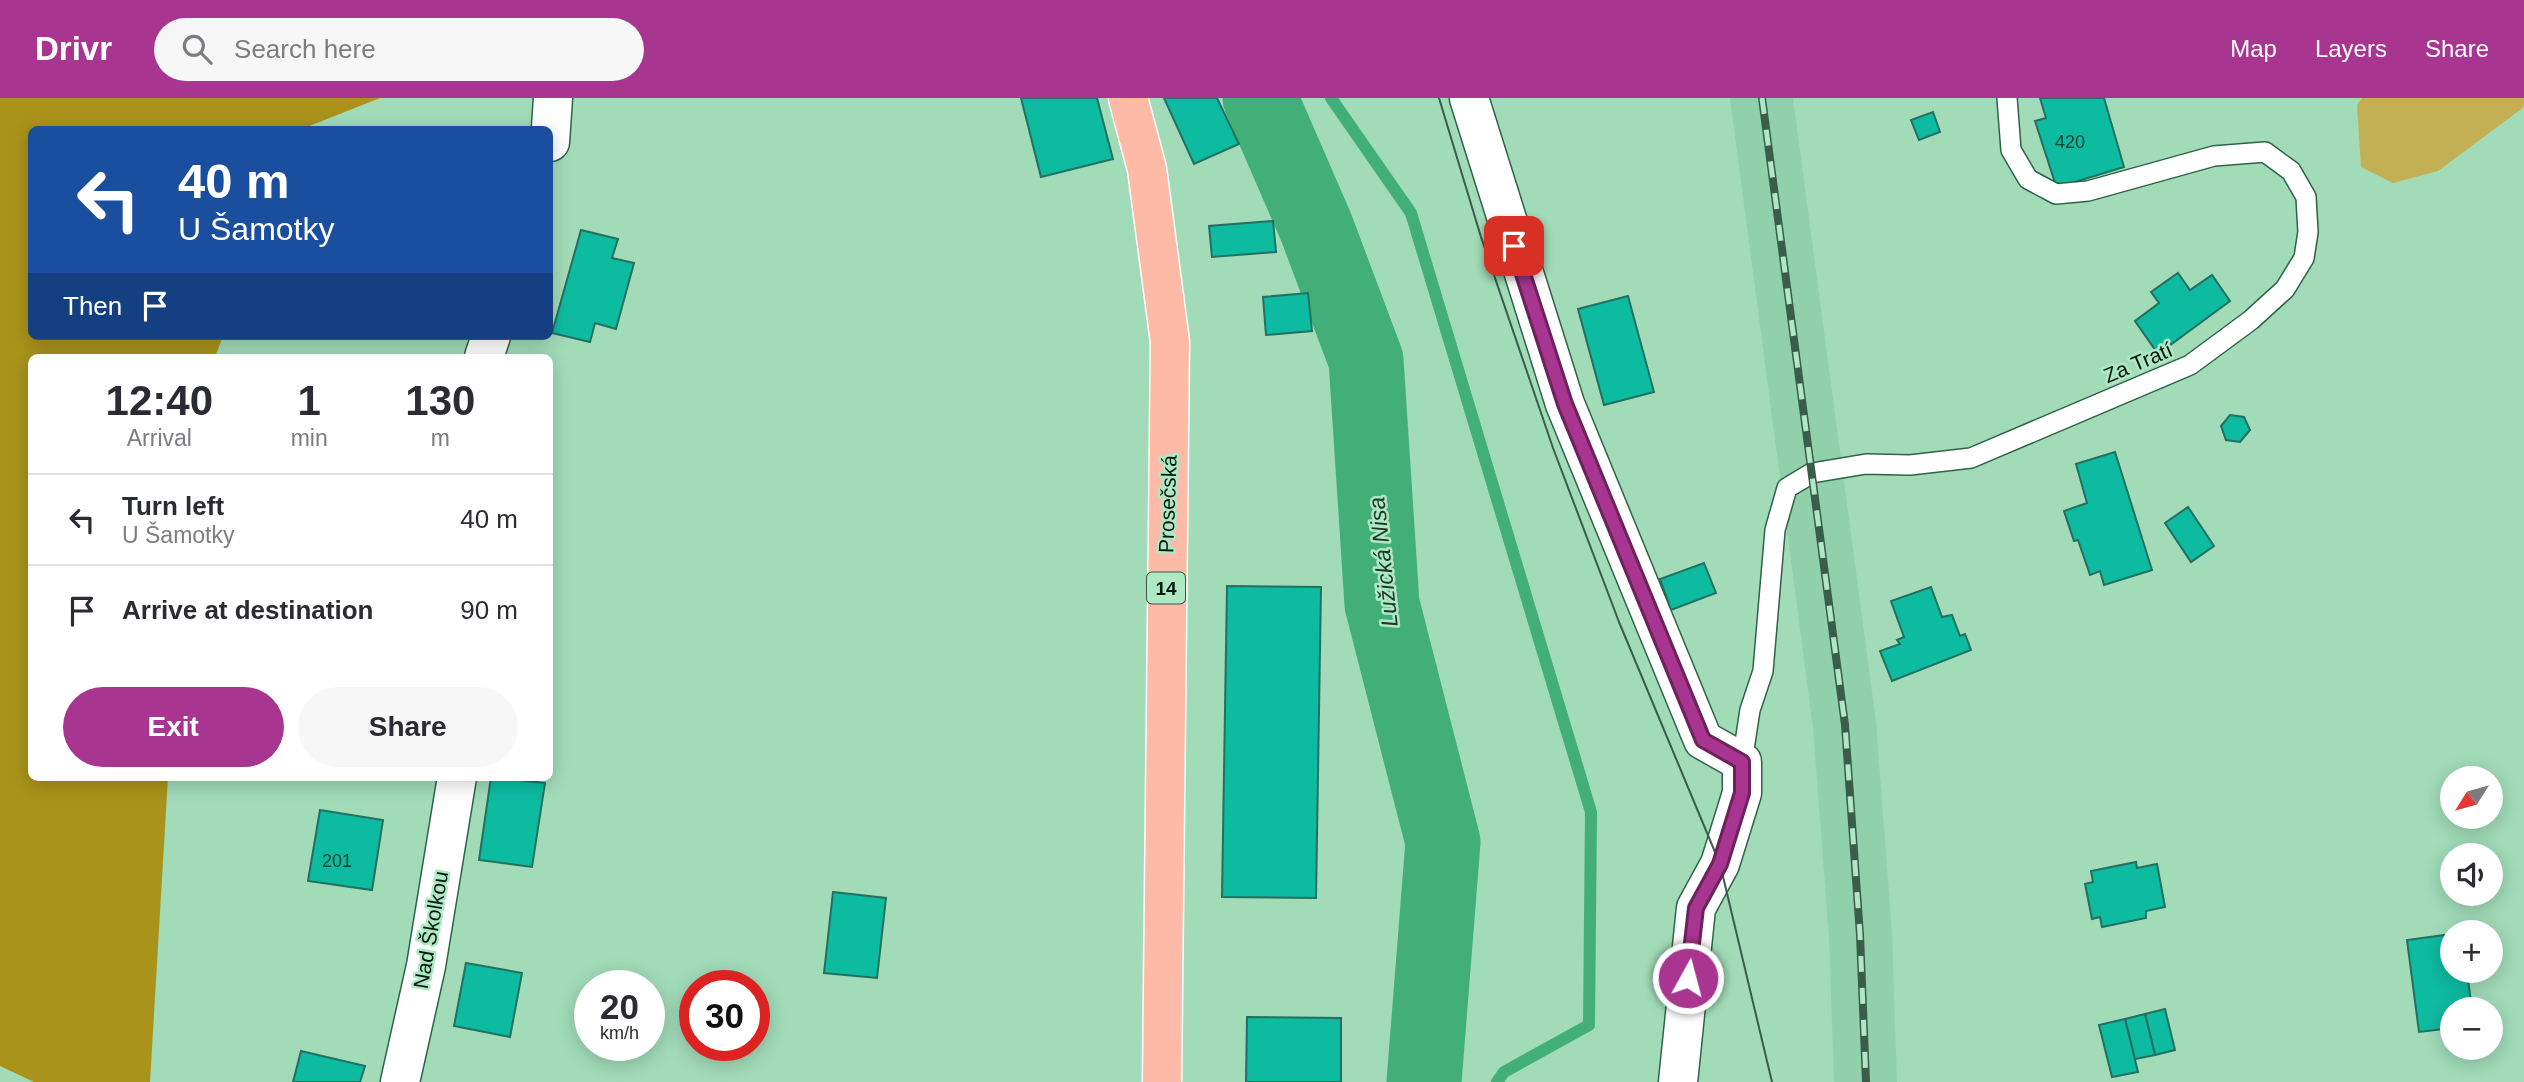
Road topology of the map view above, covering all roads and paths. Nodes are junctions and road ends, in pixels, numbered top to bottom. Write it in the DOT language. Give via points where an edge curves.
graph roads {
  1 [pos="553,98"];
  2 [pos="1128,98"];
  3 [pos="1469,98"];
  4 [pos="2007,98"];
  5 [pos="551,126"];
  6 [pos="1742,762"];
  7 [pos="456,781"];
  8 [pos="400,1082"];
  9 [pos="1162,1082"];
  10 [pos="1678,1082"];
  1 -- 5 [label="street"];
  2 -- 9 [label="main road, Prosečská / 14" via="1147,169 1170,342"];
  3 -- 6 [label="street" via="1565,404 1703,740"];
  4 -- 6 [label="lane, Za Tratí" via="2011,150 2028,179 2056,194 2088,191 2214,156 2265,152 2291,172 2306,197 2304,258 2285,289 2190,365 1971,458 1910,465 1866,464 1812,473 1787,488 1775,530 1763,671 1750,710"];
  6 -- 10 [label="street" via="1742,793 1720,864 1696,908"];
  7 -- 8 [label="street, Nad Školkou" via="426,966"];
}
